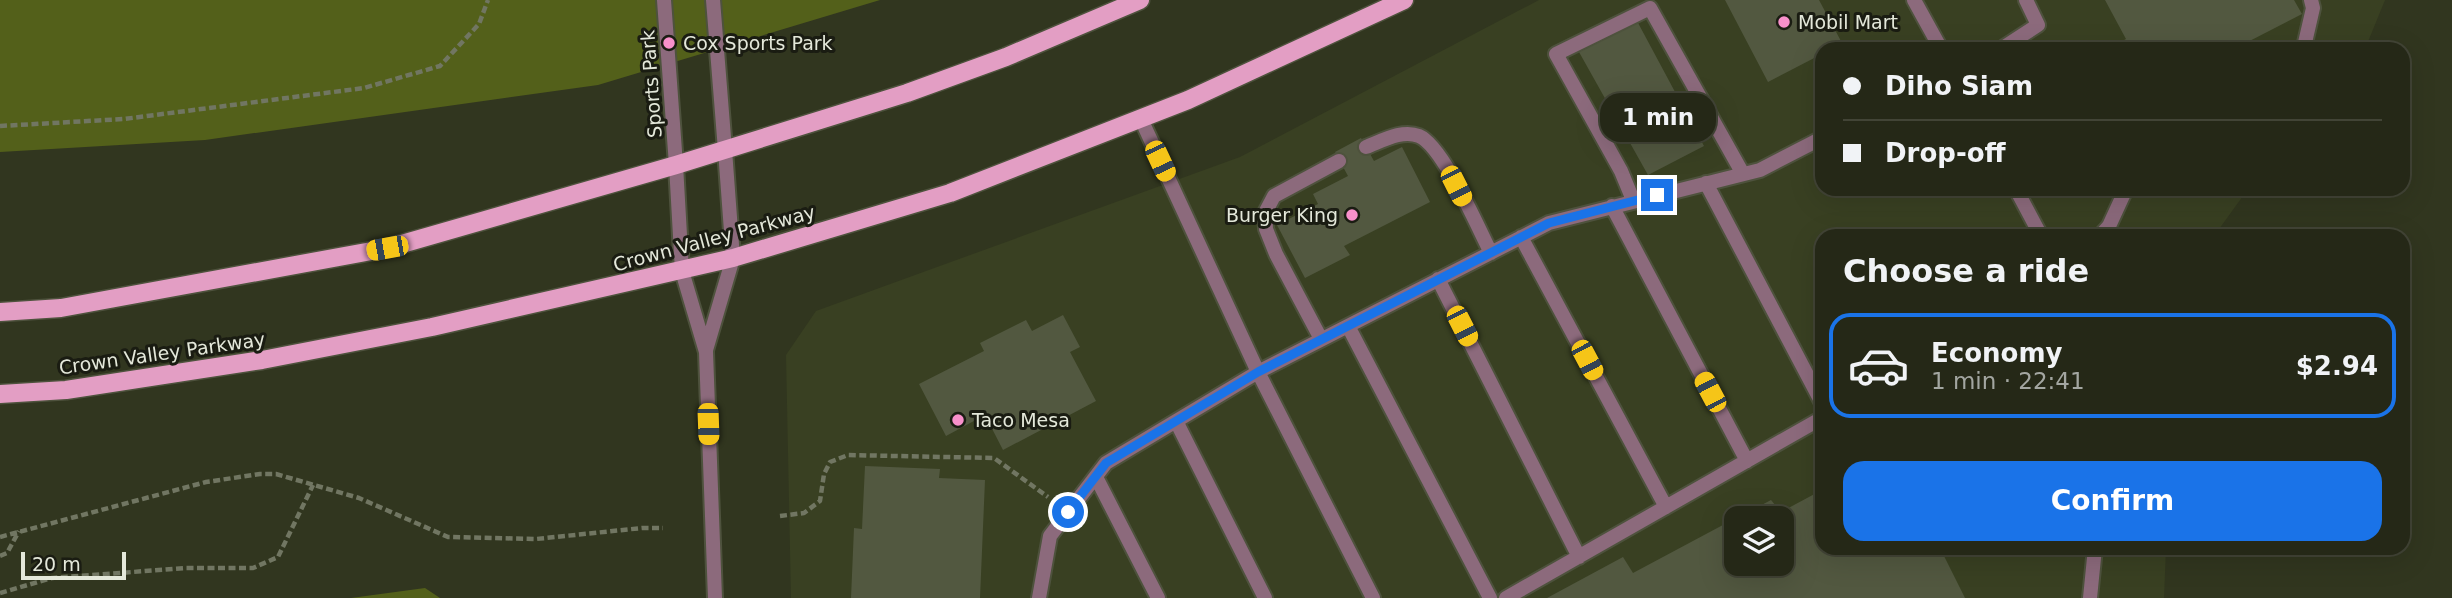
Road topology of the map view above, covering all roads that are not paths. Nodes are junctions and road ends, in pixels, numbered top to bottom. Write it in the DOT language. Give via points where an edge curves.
graph roads {
  1 [pos="664,0"];
  2 [pos="713,0"];
  3 [pos="1140,0"];
  4 [pos="1404,0"];
  5 [pos="1914,0"];
  6 [pos="2026,0"];
  7 [pos="2311,0"];
  8 [pos="1937,42"];
  9 [pos="2012,42"];
  10 [pos="2305,42"];
  11 [pos="1141,119"];
  12 [pos="1815,142"];
  13 [pos="1366,147"];
  14 [pos="725,150"];
  15 [pos="1339,161"];
  16 [pos="676,166"];
  17 [pos="1743,174"];
  18 [pos="1706,183"];
  19 [pos="2020,196"];
  20 [pos="2123,196"];
  21 [pos="1633,201"];
  22 [pos="1612,206"];
  23 [pos="2037,229"];
  24 [pos="2106,229"];
  25 [pos="1521,237"];
  26 [pos="1491,253"];
  27 [pos="733,258"];
  28 [pos="682,271"];
  29 [pos="1438,279"];
  30 [pos="0,312"];
  31 [pos="1348,326"];
  32 [pos="1321,340"];
  33 [pos="706,352"];
  34 [pos="1258,372"];
  35 [pos="1815,390"];
  36 [pos="0,394"];
  37 [pos="1176,421"];
  38 [pos="1815,422"];
  39 [pos="1746,461"];
  40 [pos="1096,477"];
  41 [pos="1666,507"];
  42 [pos="2094,555"];
  43 [pos="1579,556"];
  44 [pos="715,598"];
  45 [pos="1039,598"];
  46 [pos="1158,598"];
  47 [pos="1265,598"];
  48 [pos="1373,598"];
  49 [pos="1490,598"];
  50 [pos="1506,598"];
  51 [pos="2090,598"];
  1 -- 16 [label="street, Sports Park"];
  2 -- 14 [label="street"];
  3 -- 14 [label="main road" via="908,93"];
  4 -- 11 [label="main road, Crown Valley Parkway"];
  5 -- 8 [label="street"];
  6 -- 9 [label="street" via="2038,25"];
  7 -- 10 [label="street"];
  11 -- 27 [label="main road, Crown Valley Parkway" via="950,193"];
  11 -- 34 [label="street"];
  12 -- 17 [label="street"];
  13 -- 26 [label="street" via="1400,135 1418,136 1428,143 1447,168"];
  14 -- 16 [label="main road"];
  14 -- 27 [label="street"];
  15 -- 32 [label="street" via="1274,196 1265,213 1276,254"];
  16 -- 28 [label="street, Sports Park"];
  16 -- 30 [label="main road" via="387,248 61,308"];
  17 -- 18 [label="street"];
  17 -- 21 [label="street" via="1650,8 1556,54"];
  18 -- 21 [label="street"];
  18 -- 35 [label="street"];
  19 -- 23 [label="street"];
  20 -- 24 [label="street"];
  21 -- 22 [label="street"];
  22 -- 25 [label="street" via="1549,223"];
  22 -- 39 [label="street"];
  25 -- 26 [label="street"];
  25 -- 41 [label="street"];
  26 -- 29 [label="street"];
  27 -- 28 [label="main road, Crown Valley Parkway"];
  27 -- 33 [label="street"];
  28 -- 33 [label="street, Sports Park"];
  28 -- 36 [label="main road, Crown Valley Parkway" via="262,360 66,390"];
  29 -- 31 [label="street"];
  29 -- 43 [label="street"];
  31 -- 32 [label="street"];
  31 -- 49 [label="street"];
  32 -- 34 [label="street"];
  33 -- 44 [label="street"];
  34 -- 37 [label="street"];
  34 -- 48 [label="street"];
  37 -- 40 [label="street" via="1106,463"];
  37 -- 47 [label="street"];
  38 -- 39 [label="street"];
  39 -- 41 [label="street"];
  40 -- 45 [label="street" via="1050,536"];
  40 -- 46 [label="street"];
  41 -- 43 [label="street"];
  42 -- 51 [label="street"];
  43 -- 50 [label="street"];
}
